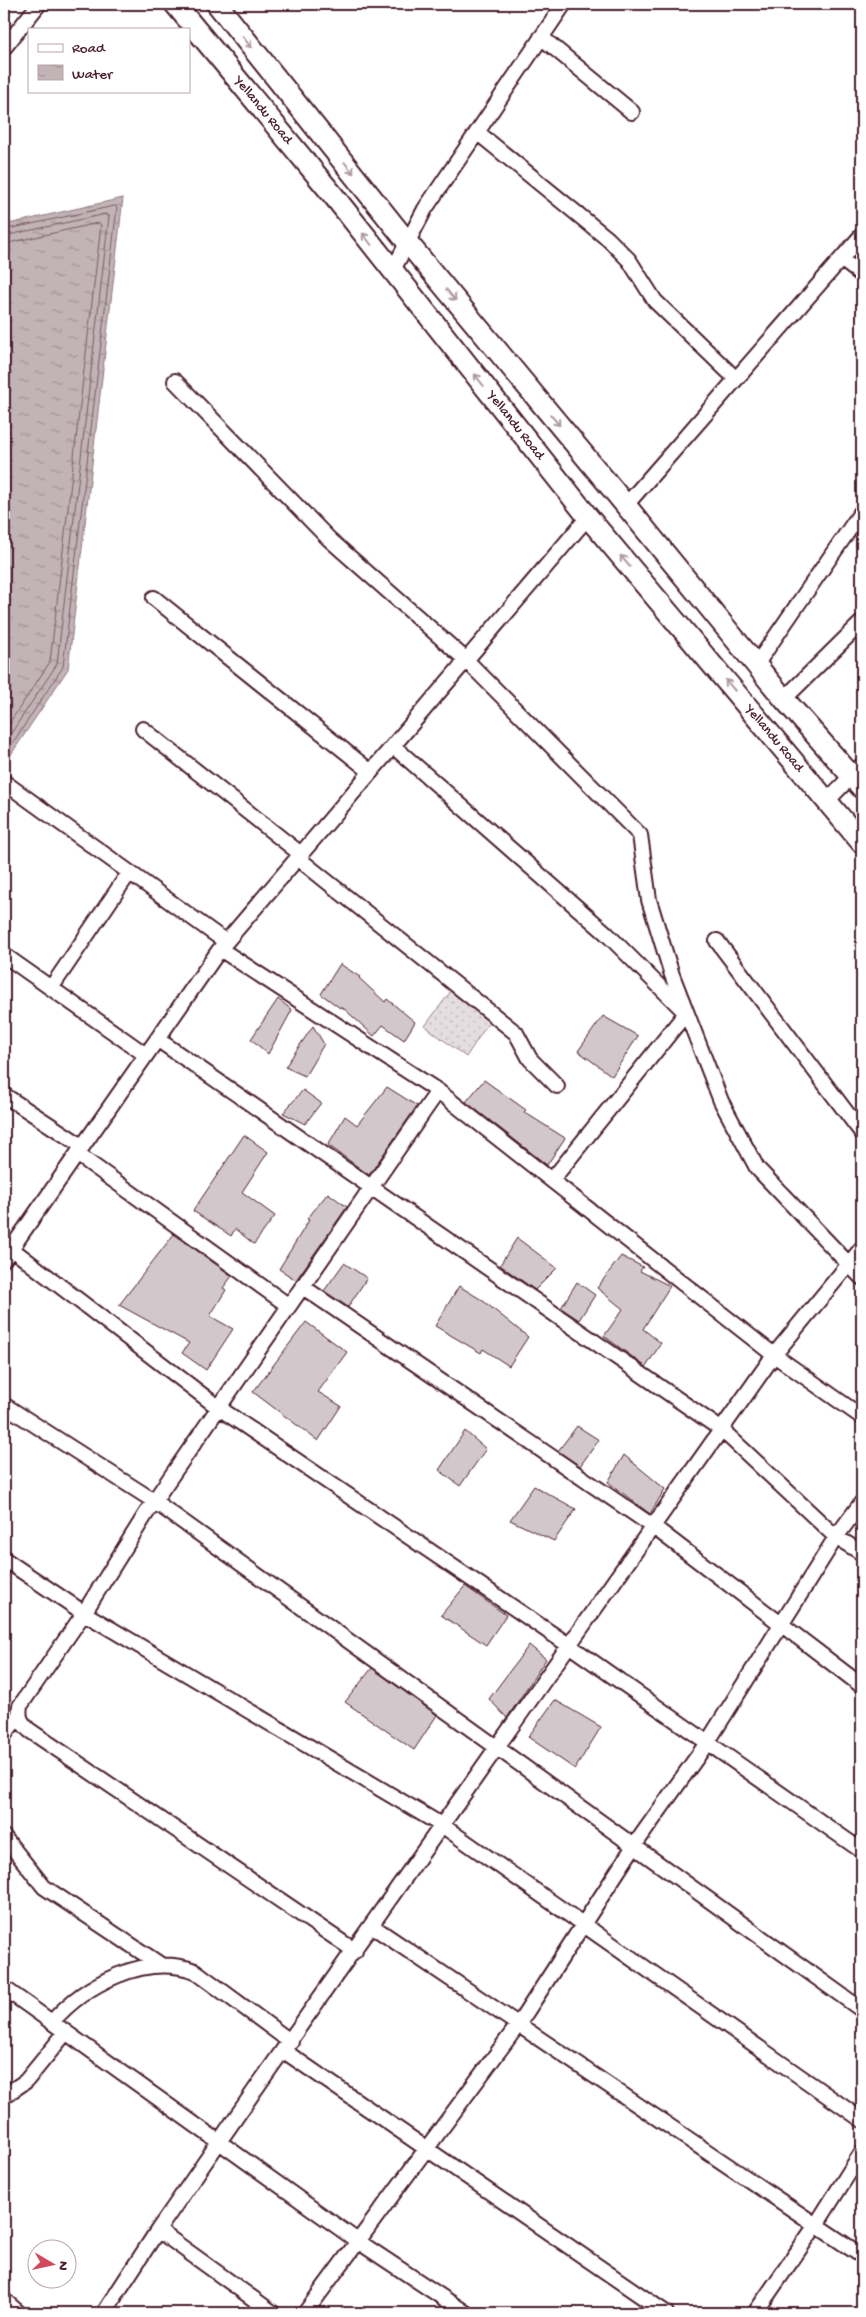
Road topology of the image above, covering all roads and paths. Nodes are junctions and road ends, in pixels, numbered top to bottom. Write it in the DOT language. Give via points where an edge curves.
graph roads {
  1 [pos="40,4"];
  2 [pos="175,4"];
  3 [pos="217,4"];
  4 [pos="564,4"];
  5 [pos="541,37"];
  6 [pos="4,46"];
  7 [pos="632,112"];
  8 [pos="477,132"];
  9 [pos="862,235"];
  10 [pos="408,242"];
  11 [pos="841,259"];
  12 [pos="393,270"];
  13 [pos="862,275"];
  14 [pos="736,379"];
  15 [pos="175,381"];
  16 [pos="626,505"];
  17 [pos="862,512"];
  18 [pos="588,516"];
  19 [pos="154,598"];
  20 [pos="862,622"];
  21 [pos="465,659"];
  22 [pos="756,665"];
  23 [pos="784,699"];
  24 [pos="142,730"];
  25 [pos="393,746"];
  26 [pos="371,772"];
  27 [pos="859,776"];
  28 [pos="4,782"];
  29 [pos="827,801"];
  30 [pos="862,843"];
  31 [pos="300,857"];
  32 [pos="130,873"];
  33 [pos="717,941"];
  34 [pos="223,945"];
  35 [pos="4,955"];
  36 [pos="51,988"];
  37 [pos="686,1013"];
  38 [pos="157,1039"];
  39 [pos="146,1055"];
  40 [pos="557,1086"];
  41 [pos="438,1091"];
  42 [pos="4,1095"];
  43 [pos="862,1133"];
  44 [pos="80,1150"];
  45 [pos="552,1180"];
  46 [pos="372,1187"];
  47 [pos="862,1248"];
  48 [pos="6,1250"];
  49 [pos="847,1264"];
  50 [pos="862,1278"];
  51 [pos="303,1287"];
  52 [pos="289,1306"];
  53 [pos="774,1355"];
  54 [pos="4,1405"];
  55 [pos="219,1408"];
  56 [pos="862,1417"];
  57 [pos="722,1430"];
  58 [pos="154,1501"];
  59 [pos="862,1502"];
  60 [pos="654,1527"];
  61 [pos="836,1537"];
  62 [pos="862,1553"];
  63 [pos="4,1559"];
  64 [pos="84,1613"];
  65 [pos="782,1625"];
  66 [pos="570,1646"];
  67 [pos="862,1686"];
  68 [pos="18,1715"];
  69 [pos="4,1736"];
  70 [pos="707,1743"];
  71 [pos="498,1748"];
  72 [pos="443,1826"];
  73 [pos="4,1837"];
  74 [pos="634,1846"];
  75 [pos="862,1851"];
  76 [pos="584,1925"];
  77 [pos="372,1926"];
  78 [pos="355,1951"];
  79 [pos="161,1965"];
  80 [pos="4,1988"];
  81 [pos="862,2010"];
  82 [pos="52,2022"];
  83 [pos="518,2025"];
  84 [pos="66,2032"];
  85 [pos="287,2047"];
  86 [pos="4,2096"];
  87 [pos="862,2120"];
  88 [pos="220,2141"];
  89 [pos="427,2150"];
  90 [pos="862,2152"];
  91 [pos="816,2225"];
  92 [pos="158,2230"];
  93 [pos="359,2242"];
  94 [pos="862,2256"];
  95 [pos="4,2300"];
  96 [pos="19,2313"];
  97 [pos="104,2313"];
  98 [pos="272,2313"];
  99 [pos="305,2313"];
  100 [pos="466,2313"];
  101 [pos="666,2313"];
  102 [pos="755,2313"];
  1 -- 6 [label="street"];
  12 -- 2 [label="main road, Yellandu Road, one-way"];
  3 -- 10 [label="main road, one-way"];
  4 -- 5 [label="street"];
  5 -- 7 [label="street"];
  5 -- 8 [label="street"];
  8 -- 10 [label="street" via="425,208"];
  8 -- 14 [label="street" via="608,239 629,260 655,301"];
  9 -- 11 [label="street"];
  10 -- 12 [label="street"];
  10 -- 16 [label="main road, one-way"];
  11 -- 13 [label="street"];
  11 -- 14 [label="street"];
  18 -- 12 [label="main road, Yellandu Road, one-way"];
  14 -- 16 [label="street"];
  15 -- 21 [label="street" via="329,539"];
  16 -- 22 [label="main road"];
  17 -- 22 [label="street"];
  18 -- 21 [label="street"];
  29 -- 18 [label="main road, Yellandu Road, one-way"];
  19 -- 26 [label="street"];
  20 -- 23 [label="street"];
  21 -- 25 [label="street"];
  21 -- 37 [label="street" via="640,834 649,900"];
  22 -- 23 [label="main road"];
  23 -- 27 [label="main road"];
  24 -- 31 [label="street"];
  25 -- 26 [label="street"];
  25 -- 37 [label="street" via="606,933"];
  26 -- 31 [label="street"];
  27 -- 29 [label="street"];
  28 -- 32 [label="street"];
  29 -- 30 [label="main road, Yellandu Road"];
  31 -- 34 [label="street"];
  31 -- 40 [label="street" via="516,1032 530,1059"];
  32 -- 34 [label="street"];
  32 -- 36 [label="street"];
  33 -- 43 [label="street"];
  34 -- 38 [label="street"];
  34 -- 41 [label="street"];
  35 -- 36 [label="street"];
  36 -- 39 [label="street"];
  37 -- 45 [label="street"];
  37 -- 49 [label="street" via="721,1101 757,1168"];
  38 -- 39 [label="street"];
  38 -- 46 [label="street"];
  39 -- 44 [label="street"];
  41 -- 45 [label="street"];
  41 -- 46 [label="street"];
  42 -- 44 [label="street"];
  44 -- 48 [label="street"];
  44 -- 52 [label="street"];
  45 -- 53 [label="street"];
  46 -- 51 [label="street"];
  46 -- 57 [label="street"];
  47 -- 49 [label="street"];
  48 -- 55 [label="street"];
  49 -- 50 [label="street"];
  49 -- 53 [label="street"];
  51 -- 52 [label="street"];
  51 -- 60 [label="street"];
  52 -- 55 [label="street"];
  53 -- 56 [label="street"];
  53 -- 57 [label="street"];
  54 -- 58 [label="street"];
  55 -- 58 [label="street"];
  55 -- 66 [label="street"];
  57 -- 60 [label="street"];
  57 -- 61 [label="street"];
  58 -- 64 [label="street"];
  58 -- 71 [label="street"];
  59 -- 61 [label="street"];
  60 -- 65 [label="street"];
  60 -- 66 [label="street"];
  61 -- 62 [label="street"];
  61 -- 65 [label="street"];
  63 -- 64 [label="street"];
  64 -- 68 [label="street" via="20,1706"];
  64 -- 72 [label="street"];
  65 -- 67 [label="street"];
  65 -- 70 [label="street"];
  66 -- 70 [label="street"];
  66 -- 71 [label="street"];
  68 -- 69 [label="street"];
  68 -- 78 [label="street" via="29,1730"];
  70 -- 74 [label="street"];
  70 -- 75 [label="street"];
  71 -- 72 [label="street"];
  71 -- 74 [label="street"];
  72 -- 76 [label="street"];
  72 -- 77 [label="street"];
  73 -- 79 [label="street" via="44,1887"];
  74 -- 76 [label="street"];
  74 -- 81 [label="street"];
  76 -- 83 [label="street"];
  76 -- 87 [label="street"];
  77 -- 78 [label="street"];
  77 -- 83 [label="street"];
  78 -- 85 [label="street"];
  79 -- 82 [label="street" via="138,1968 100,1984"];
  79 -- 85 [label="street" via="195,1971"];
  80 -- 82 [label="street"];
  82 -- 84 [label="street"];
  83 -- 89 [label="street"];
  83 -- 91 [label="street"];
  84 -- 86 [label="street" via="26,2081"];
  84 -- 88 [label="street"];
  85 -- 88 [label="street"];
  85 -- 89 [label="street"];
  88 -- 92 [label="street"];
  88 -- 93 [label="street"];
  89 -- 93 [label="street"];
  89 -- 101 [label="street"];
  90 -- 91 [label="street"];
  91 -- 94 [label="street"];
  91 -- 102 [label="street"];
  92 -- 97 [label="street"];
  92 -- 98 [label="street"];
  93 -- 99 [label="street"];
  93 -- 100 [label="street"];
  95 -- 96 [label="street"];
}
